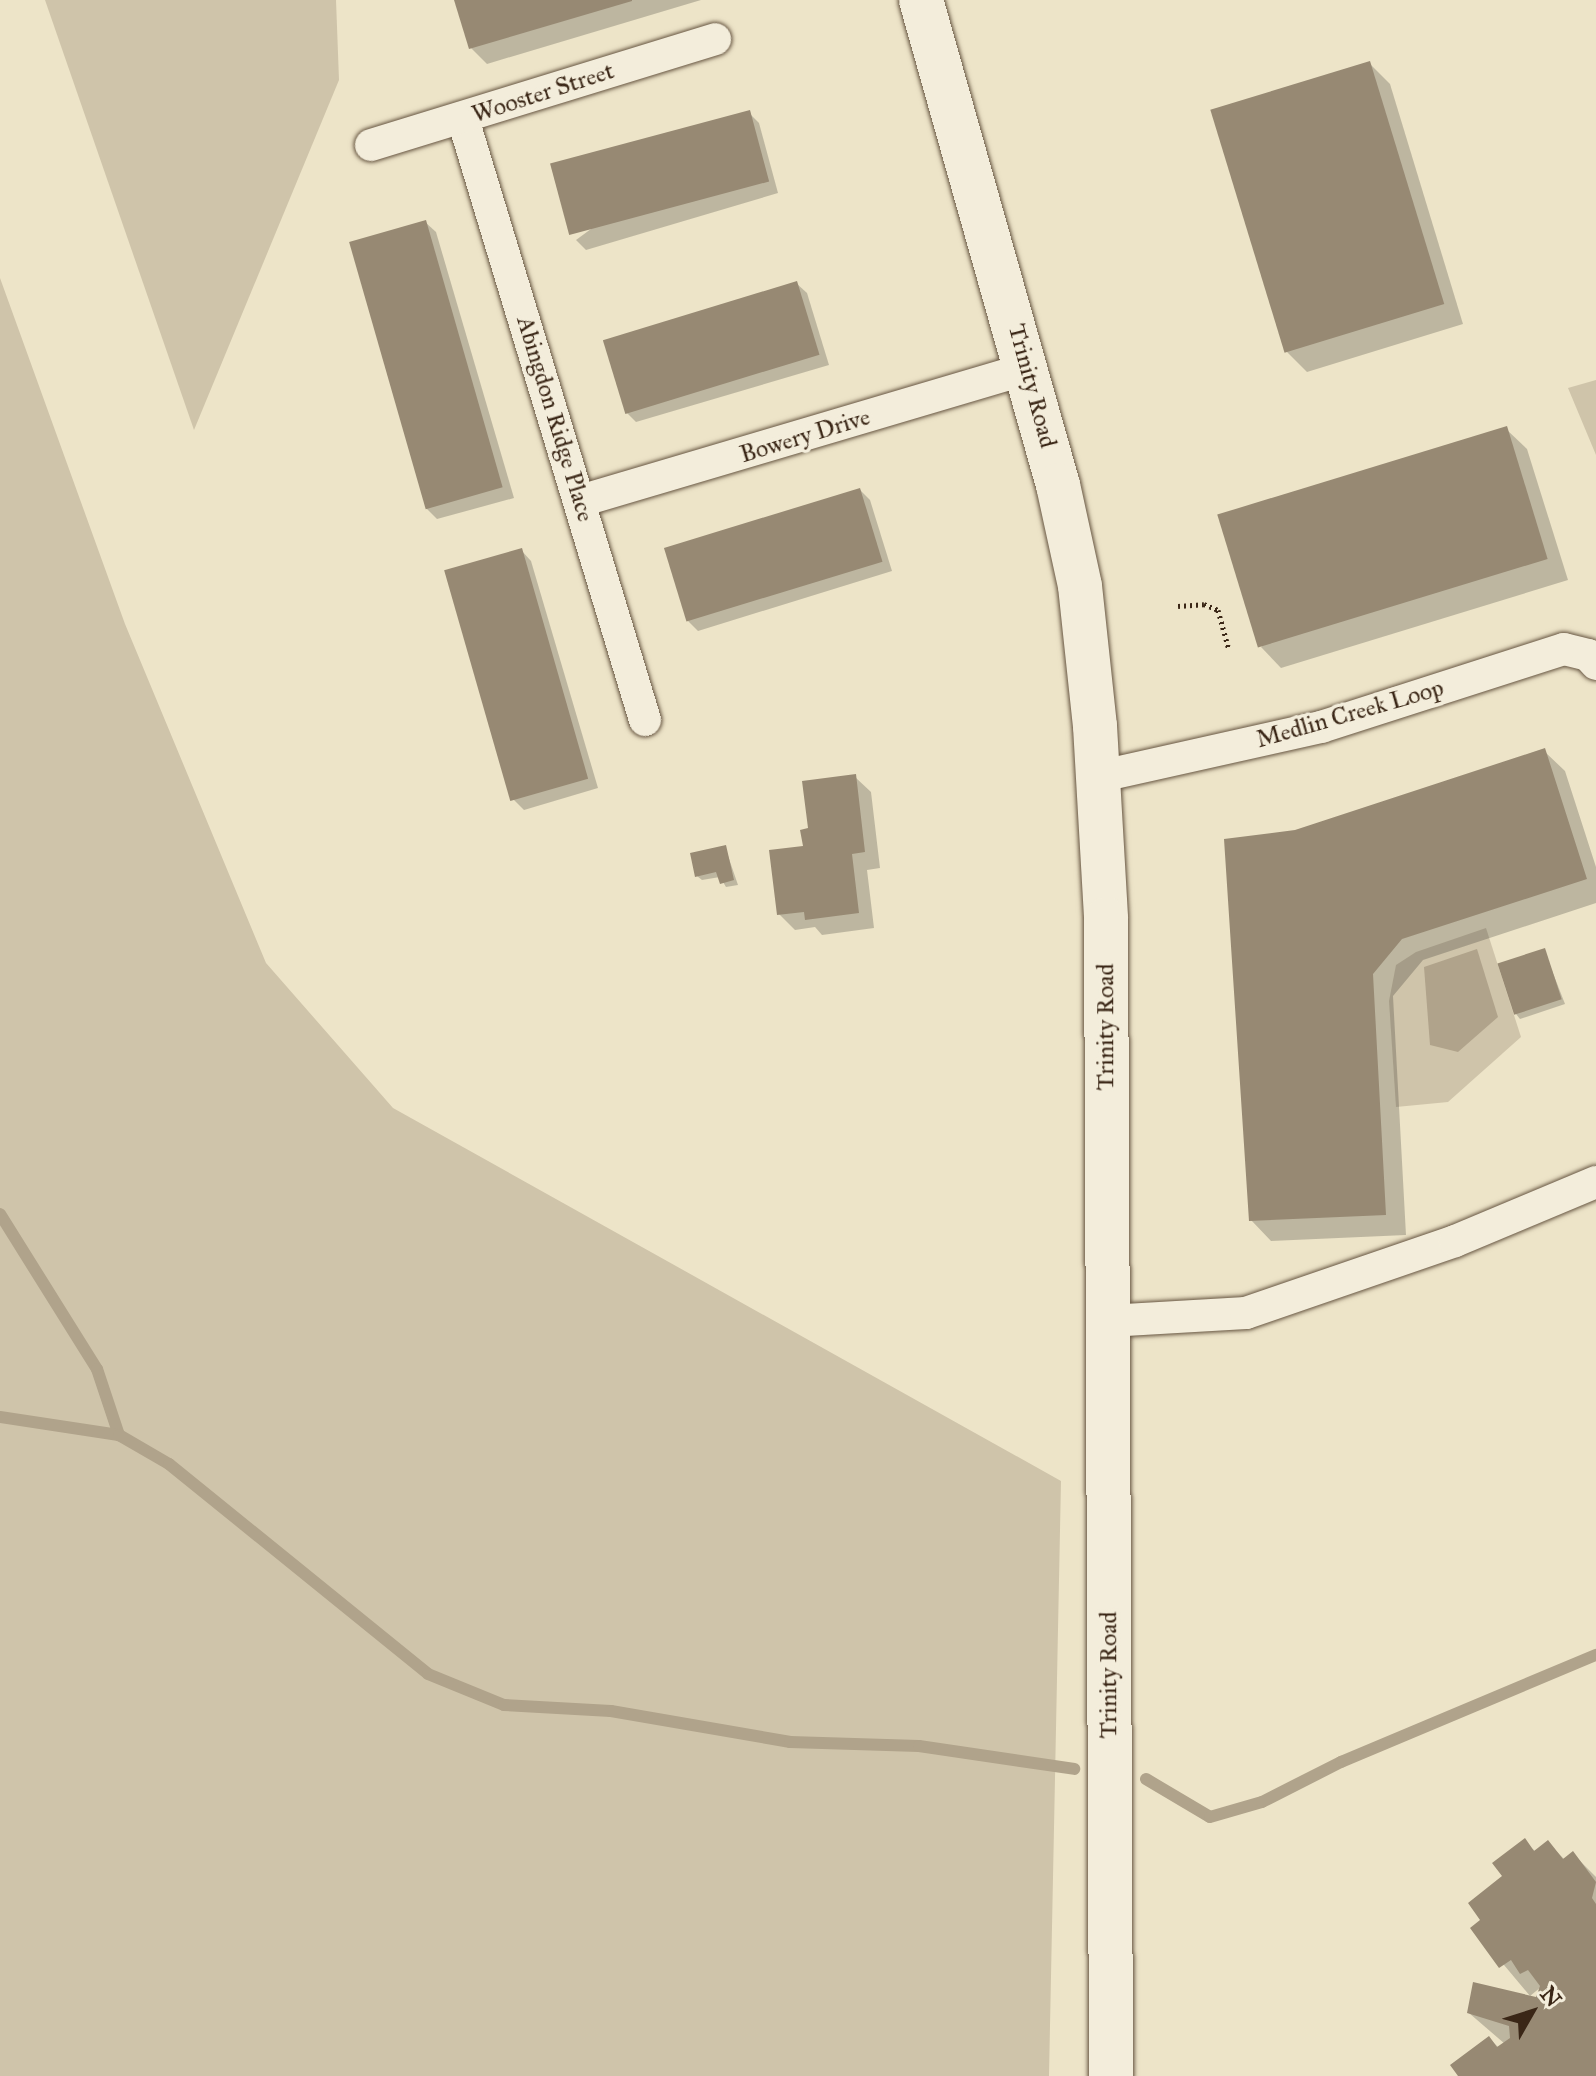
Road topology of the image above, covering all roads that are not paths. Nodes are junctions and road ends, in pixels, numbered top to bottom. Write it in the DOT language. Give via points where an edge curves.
graph roads {
  1 [pos="921,0"];
  2 [pos="715,39"];
  3 [pos="463,119"];
  4 [pos="371,145"];
  5 [pos="1029,368"];
  6 [pos="580,501"];
  7 [pos="1596,664"];
  8 [pos="645,720"];
  9 [pos="1097,777"];
  10 [pos="1596,1182"];
  11 [pos="1108,1321"];
  12 [pos="1111,2076"];
  1 -- 5 [label="main road, Trinity Road"];
  2 -- 3 [label="street, Wooster Street"];
  3 -- 4 [label="street, Wooster Street"];
  3 -- 6 [label="street, Abingdon Ridge Place"];
  5 -- 6 [label="street, Bowery Drive"];
  5 -- 9 [label="main road, Trinity Road" via="1080,586"];
  6 -- 8 [label="street, Abingdon Ridge Place"];
  7 -- 9 [label="street, Medlin Creek Loop" via="1588,655 1564,649 1321,727"];
  9 -- 11 [label="main road, Trinity Road" via="1106,919"];
  10 -- 11 [label="street" via="1455,1241 1246,1313"];
  11 -- 12 [label="main road, Trinity Road"];
}
